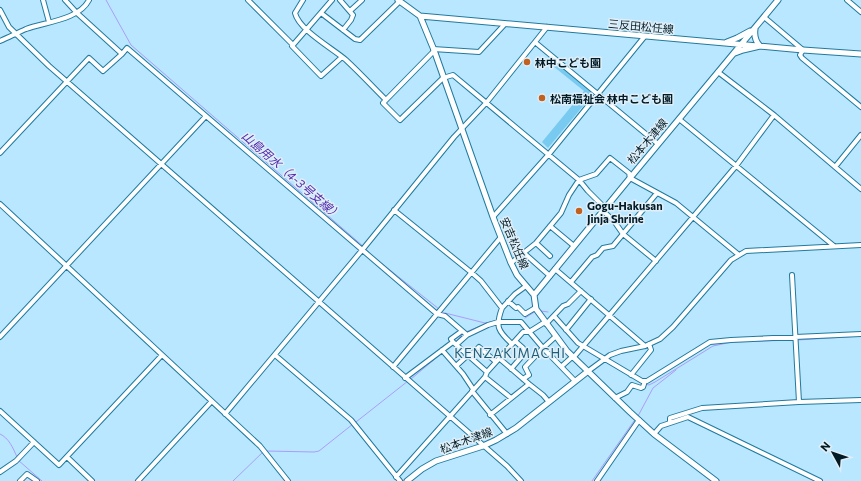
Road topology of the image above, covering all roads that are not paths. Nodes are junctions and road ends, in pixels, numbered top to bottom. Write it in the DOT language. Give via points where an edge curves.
graph roads {
  1 [pos="43,0"];
  2 [pos="65,0"];
  3 [pos="89,0"];
  4 [pos="248,0"];
  5 [pos="303,0"];
  6 [pos="332,0"];
  7 [pos="340,0"];
  8 [pos="362,0"];
  9 [pos="778,0"];
  10 [pos="847,0"];
  11 [pos="399,1"];
  12 [pos="0,10"];
  13 [pos="350,11"];
  14 [pos="861,12"];
  15 [pos="77,13"];
  16 [pos="321,13"];
  17 [pos="420,16"];
  18 [pos="764,17"];
  19 [pos="49,22"];
  20 [pos="505,24"];
  21 [pos="547,27"];
  22 [pos="756,27"];
  23 [pos="308,30"];
  24 [pos="343,30"];
  25 [pos="15,34"];
  26 [pos="645,36"];
  27 [pos="0,41"];
  28 [pos="536,43"];
  29 [pos="722,43"];
  30 [pos="741,44"];
  31 [pos="292,46"];
  32 [pos="760,46"];
  33 [pos="434,50"];
  34 [pos="803,50"];
  35 [pos="122,54"];
  36 [pos="861,54"];
  37 [pos="342,57"];
  38 [pos="730,58"];
  39 [pos="718,72"];
  40 [pos="443,78"];
  41 [pos="66,82"];
  42 [pos="598,95"];
  43 [pos="386,100"];
  44 [pos="486,102"];
  45 [pos="861,107"];
  46 [pos="774,115"];
  47 [pos="206,116"];
  48 [pos="679,119"];
  49 [pos="462,129"];
  50 [pos="861,135"];
  51 [pos="658,144"];
  52 [pos="0,153"];
  53 [pos="549,154"];
  54 [pos="161,164"];
  55 [pos="736,166"];
  56 [pos="835,167"];
  57 [pos="630,178"];
  58 [pos="579,180"];
  59 [pos="861,189"];
  60 [pos="657,193"];
  61 [pos="0,204"];
  62 [pos="394,210"];
  63 [pos="604,210"];
  64 [pos="493,217"];
  65 [pos="694,217"];
  66 [pos="550,226"];
  67 [pos="623,234"];
  68 [pos="501,237"];
  69 [pos="536,243"];
  70 [pos="861,245"];
  71 [pos="574,246"];
  72 [pos="834,246"];
  73 [pos="364,249"];
  74 [pos="524,253"];
  75 [pos="739,255"];
  76 [pos="550,256"];
  77 [pos="656,261"];
  78 [pos="511,263"];
  79 [pos="66,266"];
  80 [pos="555,269"];
  81 [pos="472,273"];
  82 [pos="792,275"];
  83 [pos="550,276"];
  84 [pos="571,282"];
  85 [pos="526,286"];
  86 [pos="581,291"];
  87 [pos="534,295"];
  88 [pos="590,299"];
  89 [pos="508,301"];
  90 [pos="319,302"];
  91 [pos="502,308"];
  92 [pos="537,310"];
  93 [pos="439,312"];
  94 [pos="610,315"];
  95 [pos="554,316"];
  96 [pos="498,322"];
  97 [pos="545,323"];
  98 [pos="566,330"];
  99 [pos="462,331"];
  100 [pos="529,332"];
  101 [pos="861,334"];
  102 [pos="467,335"];
  103 [pos="556,337"];
  104 [pos="0,338"];
  105 [pos="796,339"];
  106 [pos="514,342"];
  107 [pos="455,343"];
  108 [pos="647,345"];
  109 [pos="543,348"];
  110 [pos="582,348"];
  111 [pos="443,351"];
  112 [pos="162,354"];
  113 [pos="275,355"];
  114 [pos="469,355"];
  115 [pos="524,355"];
  116 [pos="573,358"];
  117 [pos="498,360"];
  118 [pos="530,360"];
  119 [pos="603,360"];
  120 [pos="456,366"];
  121 [pos="562,366"];
  122 [pos="393,367"];
  123 [pos="511,369"];
  124 [pos="487,372"];
  125 [pos="587,372"];
  126 [pos="631,375"];
  127 [pos="485,376"];
  128 [pos="406,378"];
  129 [pos="523,379"];
  130 [pos="575,381"];
  131 [pos="644,383"];
  132 [pos="528,384"];
  133 [pos="472,390"];
  134 [pos="511,398"];
  135 [pos="615,398"];
  136 [pos="861,400"];
  137 [pos="211,402"];
  138 [pos="550,402"];
  139 [pos="799,402"];
  140 [pos="0,411"];
  141 [pos="225,414"];
  142 [pos="490,415"];
  143 [pos="449,416"];
  144 [pos="639,420"];
  145 [pos="670,422"];
  146 [pos="506,434"];
  147 [pos="654,434"];
  148 [pos="34,442"];
  149 [pos="483,446"];
  150 [pos="67,458"];
  151 [pos="0,472"];
  152 [pos="396,477"];
  153 [pos="810,479"];
  154 [pos="20,481"];
  155 [pos="37,481"];
  156 [pos="92,481"];
  157 [pos="138,481"];
  158 [pos="288,481"];
  159 [pos="400,481"];
  160 [pos="407,481"];
  161 [pos="521,481"];
  162 [pos="597,481"];
  163 [pos="716,481"];
  164 [pos="820,481"];
  1 -- 19 [label="street"];
  2 -- 15 [label="street"];
  3 -- 15 [label="street"];
  4 -- 23 [label="street" via="293,45"];
  5 -- 23 [label="street" via="295,13 296,19"];
  6 -- 16 [label="street"];
  7 -- 13 [label="street"];
  8 -- 13 [label="street"];
  9 -- 18 [label="main road, 松本木津線"];
  10 -- 14 [label="street"];
  11 -- 17 [label="main road"];
  11 -- 24 [label="street" via="362,39 355,39"];
  12 -- 25 [label="street"];
  13 -- 24 [label="street" via="354,15"];
  15 -- 19 [label="street"];
  15 -- 35 [label="street"];
  16 -- 23 [label="street"];
  16 -- 24 [label="street"];
  17 -- 20 [label="main road, 三反田松任線"];
  17 -- 33 [label="main road, 安吉松任線"];
  18 -- 22 [label="main road, 松本木津線"];
  18 -- 34 [label="street"];
  19 -- 25 [label="street"];
  20 -- 21 [label="main road, 三反田松任線"];
  20 -- 33 [label="street" via="479,52"];
  21 -- 26 [label="main road, 三反田松任線"];
  21 -- 28 [label="street"];
  22 -- 29 [label="main road"];
  22 -- 30 [label="main road, 松本木津線"];
  22 -- 32 [label="main road" via="754,35"];
  23 -- 37 [label="street"];
  25 -- 27 [label="street"];
  25 -- 41 [label="street"];
  26 -- 29 [label="main road, 三反田松任線"];
  26 -- 42 [label="street"];
  28 -- 42 [label="street"];
  28 -- 44 [label="street"];
  29 -- 30 [label="main road, 三反田松任線"];
  29 -- 38 [label="main road" via="731,46"];
  30 -- 32 [label="main road, 三反田松任線"];
  30 -- 38 [label="main road, 松本木津線"];
  31 -- 37 [label="street" via="321,76"];
  32 -- 34 [label="main road, 三反田松任線"];
  32 -- 38 [label="main road" via="743,50"];
  33 -- 40 [label="main road, 安吉松任線"];
  33 -- 43 [label="street"];
  34 -- 36 [label="main road, 三反田松任線"];
  34 -- 45 [label="street" via="800,55 802,58"];
  35 -- 41 [label="street" via="103,71 89,58"];
  35 -- 47 [label="street" via="127,48"];
  37 -- 43 [label="street"];
  38 -- 39 [label="main road, 松本木津線"];
  39 -- 46 [label="street"];
  39 -- 48 [label="main road, 松本木津線"];
  40 -- 43 [label="street" via="400,120 383,103"];
  40 -- 44 [label="street" via="453,75"];
  40 -- 49 [label="main road, 安吉松任線"];
  41 -- 52 [label="street"];
  41 -- 54 [label="street"];
  42 -- 51 [label="street"];
  42 -- 53 [label="street"];
  44 -- 49 [label="street"];
  44 -- 53 [label="street"];
  46 -- 55 [label="street"];
  46 -- 56 [label="street"];
  47 -- 54 [label="street"];
  47 -- 73 [label="street"];
  48 -- 51 [label="main road, 松本木津線"];
  48 -- 55 [label="street"];
  49 -- 62 [label="street"];
  49 -- 64 [label="main road, 安吉松任線"];
  50 -- 56 [label="street"];
  51 -- 57 [label="main road, 松本木津線"];
  53 -- 58 [label="street"];
  53 -- 64 [label="street"];
  54 -- 79 [label="street"];
  54 -- 90 [label="street"];
  55 -- 65 [label="street"];
  55 -- 72 [label="street"];
  56 -- 59 [label="street"];
  57 -- 58 [label="street" via="629,173 610,158 596,174"];
  57 -- 60 [label="street"];
  57 -- 63 [label="main road, 松本木津線"];
  58 -- 63 [label="street"];
  58 -- 66 [label="street" via="561,213"];
  60 -- 65 [label="street"];
  60 -- 67 [label="street"];
  61 -- 79 [label="street"];
  62 -- 73 [label="street"];
  62 -- 81 [label="street"];
  63 -- 67 [label="street"];
  63 -- 71 [label="main road, 松本木津線"];
  64 -- 68 [label="main road, 安吉松任線"];
  65 -- 75 [label="street"];
  65 -- 77 [label="street"];
  66 -- 69 [label="street"];
  66 -- 71 [label="street"];
  67 -- 77 [label="street"];
  67 -- 84 [label="street" via="612,246 603,248 592,257"];
  68 -- 78 [label="main road, 安吉松任線"];
  68 -- 81 [label="street"];
  69 -- 74 [label="street"];
  69 -- 76 [label="street"];
  70 -- 72 [label="street"];
  71 -- 80 [label="main road, 松本木津線"];
  72 -- 75 [label="street" via="746,251"];
  73 -- 90 [label="street"];
  73 -- 93 [label="street"];
  74 -- 78 [label="street"];
  74 -- 83 [label="street"];
  75 -- 108 [label="street" via="731,260 666,335"];
  77 -- 94 [label="street"];
  78 -- 85 [label="main road, 安吉松任線"];
  79 -- 104 [label="street"];
  79 -- 112 [label="street"];
  80 -- 83 [label="main road, 松本木津線"];
  80 -- 84 [label="street"];
  81 -- 91 [label="street"];
  81 -- 93 [label="street"];
  82 -- 105 [label="street"];
  83 -- 87 [label="main road, 松本木津線"];
  84 -- 86 [label="street"];
  85 -- 87 [label="main road, 安吉松任線"];
  85 -- 89 [label="street"];
  86 -- 88 [label="street"];
  86 -- 95 [label="street"];
  87 -- 92 [label="main road"];
  88 -- 94 [label="street"];
  88 -- 98 [label="street"];
  89 -- 91 [label="street"];
  89 -- 92 [label="street" via="525,314"];
  90 -- 113 [label="street"];
  90 -- 122 [label="street"];
  91 -- 96 [label="street"];
  92 -- 97 [label="main road"];
  93 -- 99 [label="street"];
  93 -- 122 [label="street"];
  94 -- 108 [label="street"];
  94 -- 110 [label="street"];
  95 -- 97 [label="street"];
  95 -- 98 [label="street"];
  96 -- 100 [label="street" via="520,322"];
  96 -- 102 [label="street"];
  96 -- 106 [label="street" via="501,334"];
  97 -- 100 [label="street"];
  97 -- 103 [label="main road"];
  98 -- 110 [label="street"];
  99 -- 102 [label="street"];
  99 -- 107 [label="street" via="451,339"];
  100 -- 106 [label="street" via="523,332"];
  100 -- 109 [label="street"];
  101 -- 105 [label="street"];
  102 -- 107 [label="street"];
  103 -- 109 [label="street"];
  103 -- 116 [label="main road"];
  105 -- 131 [label="street" via="710,342"];
  105 -- 139 [label="street"];
  106 -- 115 [label="street" via="523,348"];
  106 -- 117 [label="street"];
  107 -- 111 [label="street"];
  107 -- 114 [label="street"];
  108 -- 119 [label="street" via="621,351"];
  108 -- 126 [label="street" via="651,350"];
  109 -- 118 [label="street"];
  109 -- 121 [label="street"];
  110 -- 116 [label="street"];
  110 -- 119 [label="street"];
  111 -- 120 [label="street"];
  111 -- 128 [label="street"];
  112 -- 137 [label="street"];
  112 -- 150 [label="street"];
  113 -- 141 [label="street"];
  113 -- 152 [label="street" via="354,423"];
  114 -- 117 [label="street" via="479,347"];
  114 -- 120 [label="street"];
  114 -- 124 [label="street"];
  115 -- 118 [label="street"];
  115 -- 123 [label="street"];
  116 -- 121 [label="street"];
  116 -- 125 [label="main road"];
  117 -- 123 [label="street"];
  117 -- 124 [label="street"];
  118 -- 129 [label="street" via="524,367 529,374"];
  119 -- 125 [label="street"];
  119 -- 126 [label="street"];
  120 -- 133 [label="street"];
  121 -- 130 [label="street"];
  122 -- 128 [label="street"];
  123 -- 129 [label="street"];
  124 -- 127 [label="street"];
  125 -- 130 [label="main road, 松本木津線"];
  125 -- 135 [label="main road"];
  126 -- 131 [label="street"];
  127 -- 133 [label="street"];
  127 -- 134 [label="street"];
  128 -- 143 [label="street"];
  129 -- 132 [label="street"];
  130 -- 138 [label="main road, 松本木津線"];
  131 -- 135 [label="street" via="641,388 632,386 627,392"];
  132 -- 134 [label="street"];
  132 -- 138 [label="street"];
  133 -- 142 [label="street"];
  133 -- 143 [label="street"];
  134 -- 142 [label="street"];
  135 -- 144 [label="main road"];
  136 -- 139 [label="street"];
  137 -- 141 [label="street"];
  137 -- 157 [label="street"];
  138 -- 146 [label="main road, 松本木津線"];
  139 -- 145 [label="street" via="702,408 670,418"];
  140 -- 148 [label="street"];
  141 -- 158 [label="street" via="263,450"];
  142 -- 146 [label="street"];
  143 -- 149 [label="street"];
  143 -- 152 [label="street"];
  144 -- 147 [label="main road"];
  144 -- 162 [label="street"];
  145 -- 147 [label="street" via="661,426"];
  145 -- 153 [label="street" via="688,417"];
  146 -- 149 [label="main road, 松本木津線"];
  147 -- 163 [label="main road"];
  148 -- 150 [label="street" via="59,465"];
  148 -- 151 [label="street" via="18,460"];
  149 -- 160 [label="main road, 松本木津線" via="436,461"];
  149 -- 161 [label="street"];
  150 -- 156 [label="street"];
  152 -- 159 [label="street"];
  153 -- 164 [label="street"];
  154 -- 155 [label="street" via="27,474"];
}
